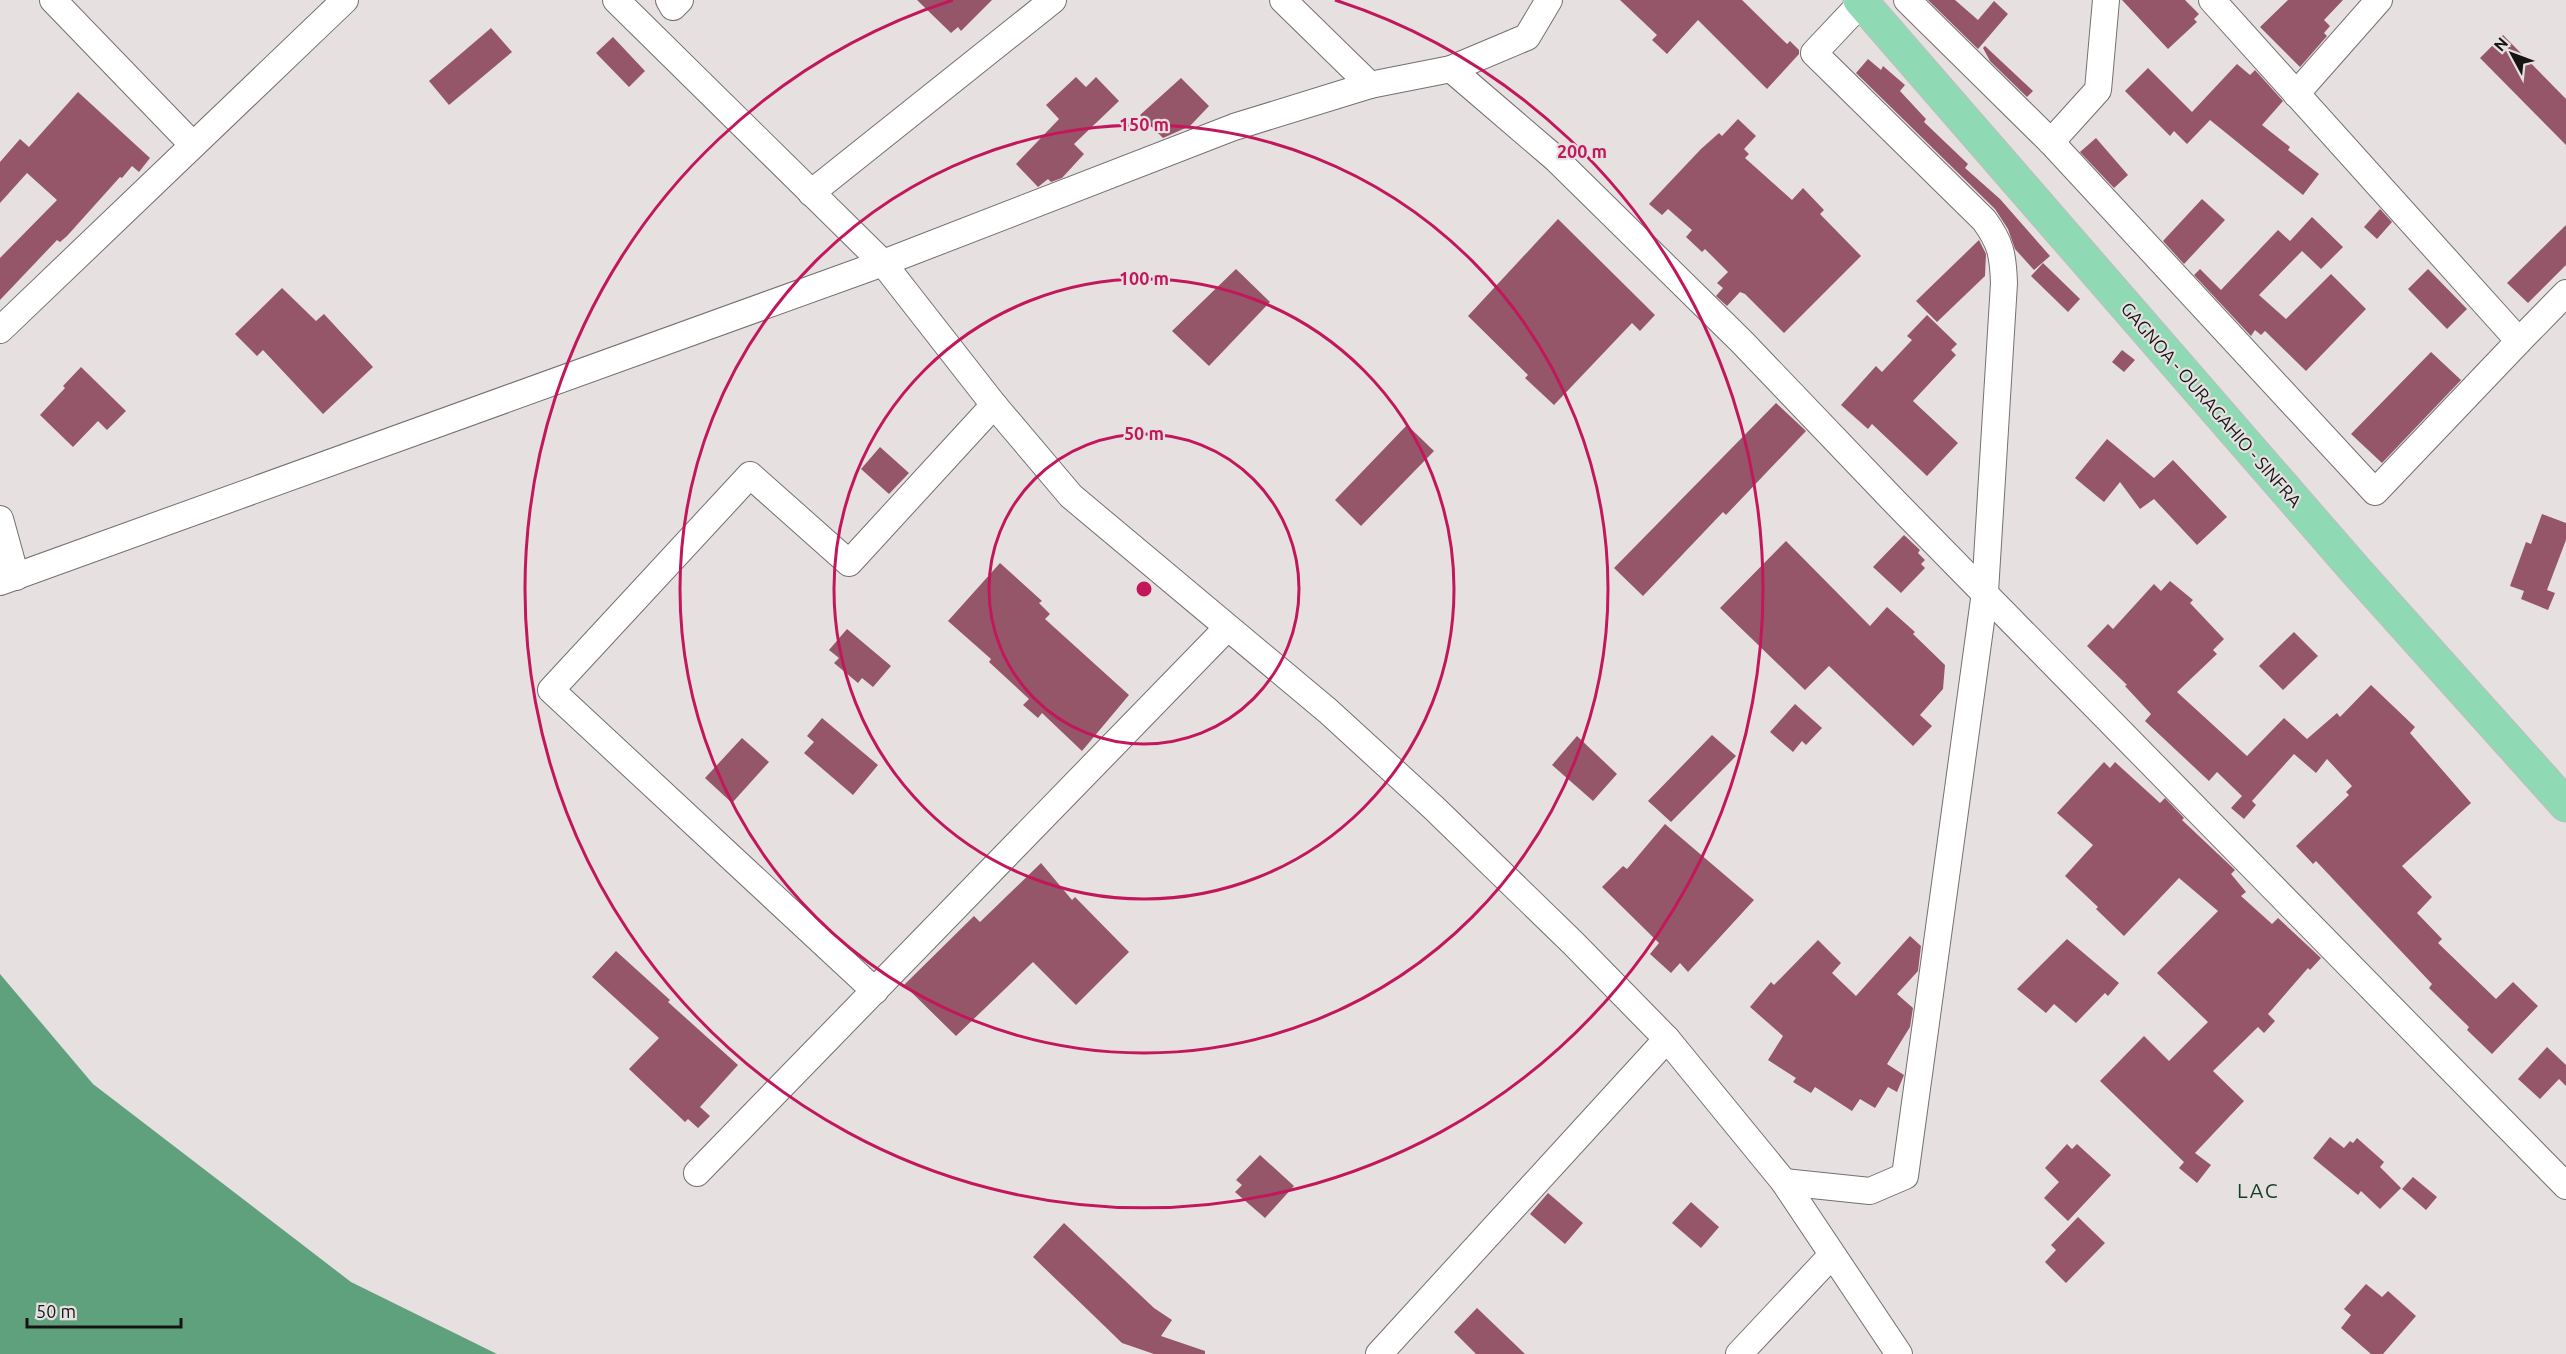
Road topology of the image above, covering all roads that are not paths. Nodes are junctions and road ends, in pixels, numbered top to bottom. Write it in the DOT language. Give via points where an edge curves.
graph roads {
  1 [pos="53,0"];
  2 [pos="345,0"];
  3 [pos="616,0"];
  4 [pos="669,0"];
  5 [pos="680,0"];
  6 [pos="1053,0"];
  7 [pos="1283,0"];
  8 [pos="1549,0"];
  9 [pos="1907,0"];
  10 [pos="2106,0"];
  11 [pos="2212,0"];
  12 [pos="2379,0"];
  13 [pos="1862,1"];
  14 [pos="1451,69"];
  15 [pos="1370,85"];
  16 [pos="2296,94"];
  17 [pos="2051,142"];
  18 [pos="194,145"];
  19 [pos="812,193"];
  20 [pos="883,263"];
  21 [pos="2566,293"];
  22 [pos="0,330"];
  23 [pos="2519,340"];
  24 [pos="994,405"];
  25 [pos="0,519"];
  26 [pos="8,580"];
  27 [pos="1985,592"];
  28 [pos="1227,628"];
  29 [pos="2566,805"];
  30 [pos="875,991"];
  31 [pos="1667,1039"];
  32 [pos="697,1173"];
  33 [pos="1784,1182"];
  34 [pos="2566,1186"];
  35 [pos="1832,1255"];
  36 [pos="1379,1354"];
  37 [pos="1739,1354"];
  38 [pos="1899,1354"];
  1 -- 18 [label="street"];
  2 -- 18 [label="street"];
  3 -- 19 [label="street"];
  4 -- 5 [label="street" via="673,7"];
  6 -- 19 [label="street"];
  7 -- 15 [label="street"];
  8 -- 14 [label="street" via="1527,37"];
  9 -- 17 [label="street"];
  10 -- 17 [label="street" via="2098,90"];
  11 -- 16 [label="street"];
  12 -- 16 [label="street"];
  13 -- 27 [label="street" via="1814,53 1983,220 1997,238 2003,256"];
  13 -- 29 [label="main road, GAGNOA - OURAGAHIO - SINFRA" via="2349,563"];
  14 -- 15 [label="street"];
  14 -- 27 [label="street" via="1556,159 1616,217"];
  15 -- 20 [label="street" via="1234,127"];
  16 -- 23 [label="street"];
  17 -- 23 [label="street" via="2375,492"];
  18 -- 22 [label="street"];
  19 -- 20 [label="street"];
  20 -- 24 [label="street"];
  20 -- 26 [label="street"];
  21 -- 23 [label="street"];
  24 -- 28 [label="street" via="1071,496"];
  24 -- 30 [label="street" via="849,563 750,475 551,690"];
  25 -- 26 [label="street"];
  27 -- 33 [label="street" via="1905,1176 1870,1191"];
  27 -- 34 [label="street"];
  28 -- 30 [label="street"];
  28 -- 31 [label="street" via="1328,711 1434,808"];
  30 -- 32 [label="street"];
  31 -- 33 [label="street"];
  31 -- 36 [label="street"];
  33 -- 35 [label="street"];
  35 -- 37 [label="street"];
  35 -- 38 [label="street"];
}
